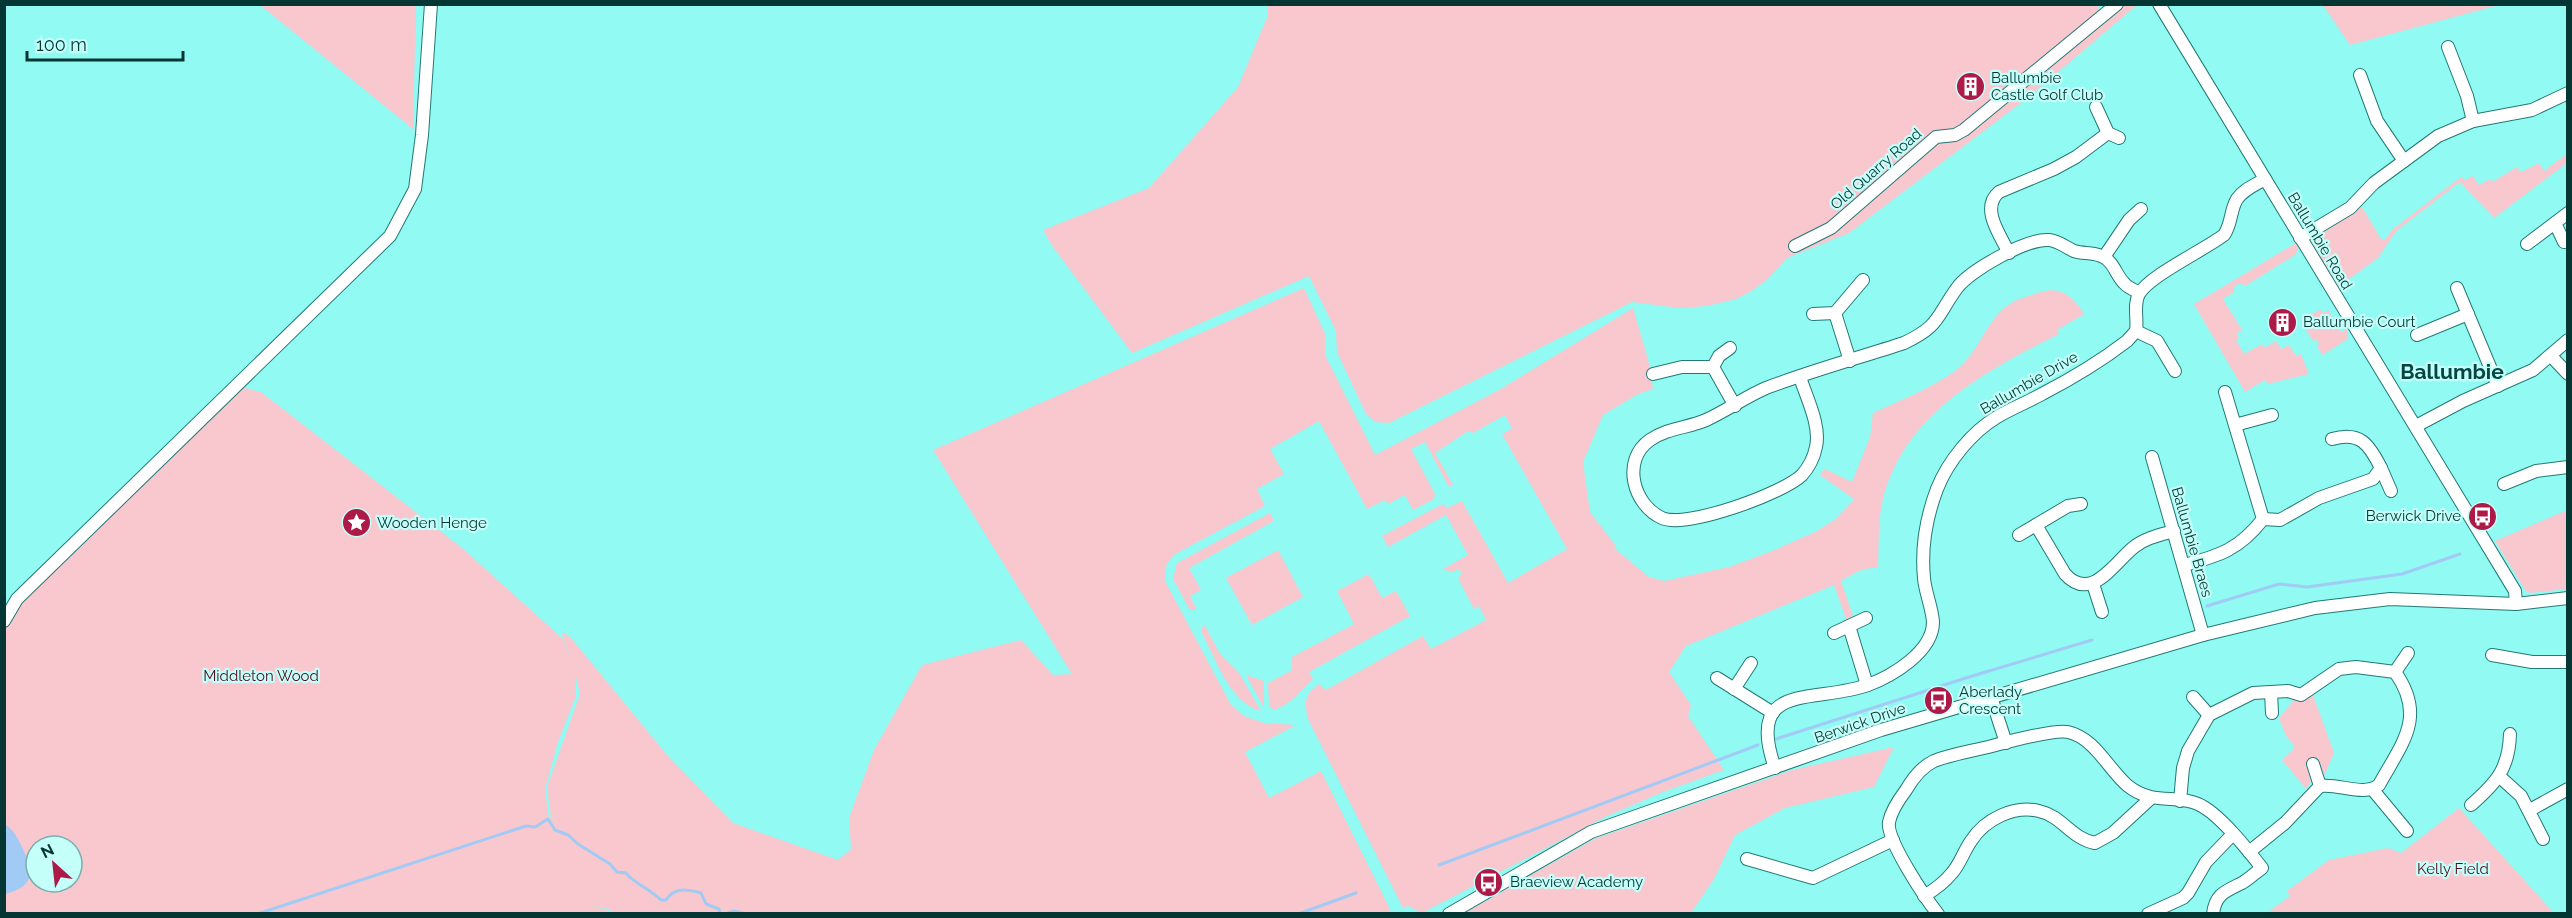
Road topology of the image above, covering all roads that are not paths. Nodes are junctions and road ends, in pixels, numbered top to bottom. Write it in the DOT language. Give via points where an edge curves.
graph roads {
  1 [pos="431,4"];
  2 [pos="2159,4"];
  3 [pos="2112,6"];
  4 [pos="2448,47"];
  5 [pos="2360,75"];
  6 [pos="2568,93"];
  7 [pos="2096,107"];
  8 [pos="2473,122"];
  9 [pos="2404,161"];
  10 [pos="2265,179"];
  11 [pos="2141,209"];
  12 [pos="2568,213"];
  13 [pos="2555,223"];
  14 [pos="2300,238"];
  15 [pos="2564,242"];
  16 [pos="2527,244"];
  17 [pos="1795,246"];
  18 [pos="2009,253"];
  19 [pos="2104,257"];
  20 [pos="1863,280"];
  21 [pos="2457,288"];
  22 [pos="2139,292"];
  23 [pos="1835,313"];
  24 [pos="1813,314"];
  25 [pos="2468,314"];
  26 [pos="2136,331"];
  27 [pos="2417,335"];
  28 [pos="2568,340"];
  29 [pos="1730,348"];
  30 [pos="2551,356"];
  31 [pos="1850,361"];
  32 [pos="1713,367"];
  33 [pos="2175,371"];
  34 [pos="1653,374"];
  35 [pos="2568,374"];
  36 [pos="1800,377"];
  37 [pos="2498,386"];
  38 [pos="2225,392"];
  39 [pos="1735,406"];
  40 [pos="2272,416"];
  41 [pos="2235,425"];
  42 [pos="2416,426"];
  43 [pos="2332,439"];
  44 [pos="2152,457"];
  45 [pos="2568,467"];
  46 [pos="2381,468"];
  47 [pos="2504,484"];
  48 [pos="2391,491"];
  49 [pos="2081,504"];
  50 [pos="2263,519"];
  51 [pos="2036,525"];
  52 [pos="2174,531"];
  53 [pos="2019,536"];
  54 [pos="2184,565"];
  55 [pos="2093,584"];
  56 [pos="2568,598"];
  57 [pos="2516,604"];
  58 [pos="2102,612"];
  59 [pos="1866,618"];
  60 [pos="4,621"];
  61 [pos="1849,626"];
  62 [pos="1834,633"];
  63 [pos="2204,635"];
  64 [pos="2408,653"];
  65 [pos="2492,655"];
  66 [pos="2568,662"];
  67 [pos="1751,663"];
  68 [pos="2395,672"];
  69 [pos="1717,678"];
  70 [pos="1867,685"];
  71 [pos="1734,689"];
  72 [pos="2271,692"];
  73 [pos="1990,697"];
  74 [pos="2193,697"];
  75 [pos="1773,713"];
  76 [pos="2272,713"];
  77 [pos="2209,715"];
  78 [pos="2510,734"];
  79 [pos="2006,742"];
  80 [pos="2313,764"];
  81 [pos="1775,768"];
  82 [pos="2500,777"];
  83 [pos="2320,786"];
  84 [pos="2568,789"];
  85 [pos="2373,790"];
  86 [pos="2151,798"];
  87 [pos="2180,801"];
  88 [pos="2471,806"];
  89 [pos="2530,810"];
  90 [pos="2408,831"];
  91 [pos="2234,834"];
  92 [pos="2543,839"];
  93 [pos="1893,840"];
  94 [pos="2249,852"];
  95 [pos="1747,859"];
  96 [pos="1924,896"];
  97 [pos="1937,913"];
  98 [pos="1449,914"];
  99 [pos="2148,914"];
  100 [pos="2213,914"];
  1 -- 60 [label="street" via="415,189 390,236 17,599"];
  2 -- 10 [label="street, Ballumbie Road"];
  3 -- 17 [label="street, Old Quarry Road" via="1965,130 1936,137 1831,228"];
  4 -- 8 [label="street"];
  5 -- 9 [label="street" via="2377,121"];
  6 -- 8 [label="street" via="2546,106"];
  7 -- 18 [label="street" via="2114,135 1992,198 1993,219"];
  8 -- 9 [label="street" via="2438,136"];
  9 -- 14 [label="street" via="2374,183 2350,208"];
  10 -- 14 [label="street, Ballumbie Road"];
  10 -- 22 [label="street" via="2245,190 2236,201 2224,235"];
  11 -- 19 [label="street"];
  12 -- 13 [label="street"];
  13 -- 15 [label="street"];
  13 -- 16 [label="street"];
  14 -- 42 [label="street, Ballumbie Road"];
  18 -- 19 [label="street" via="2048,240"];
  18 -- 31 [label="street" via="1966,276 1934,324 1919,336"];
  19 -- 22 [label="street" via="2121,281"];
  20 -- 23 [label="street"];
  21 -- 25 [label="street"];
  22 -- 26 [label="street"];
  23 -- 24 [label="street"];
  23 -- 31 [label="street"];
  25 -- 27 [label="street"];
  25 -- 37 [label="street"];
  26 -- 33 [label="street" via="2157,341"];
  26 -- 70 [label="street, Ballumbie Drive" via="2116,349 1996,417 1954,459 1927,519 1923,547 1924,579 1933,622 1929,638 1921,651 1898,669"];
  28 -- 30 [label="street"];
  29 -- 32 [label="street"];
  30 -- 35 [label="street"];
  30 -- 37 [label="street" via="2534,370"];
  31 -- 36 [label="street"];
  32 -- 34 [label="street" via="1682,367"];
  32 -- 39 [label="street"];
  36 -- 39 [label="street" via="1764,389"];
  36 -- 39 [label="street" via="1817,433 1817,445 1802,475 1787,486 1706,516 1679,521 1663,519 1647,508 1638,497 1634,469 1638,454 1648,441"];
  37 -- 42 [label="street"];
  38 -- 41 [label="street"];
  40 -- 41 [label="street"];
  41 -- 50 [label="street"];
  42 -- 57 [label="street, Ballumbie Road" via="2515,591"];
  43 -- 46 [label="street" via="2348,434 2360,440"];
  44 -- 52 [label="street, Ballumbie Braes"];
  45 -- 47 [label="street" via="2536,471"];
  46 -- 48 [label="street"];
  46 -- 50 [label="street" via="2373,479 2319,498 2280,520"];
  49 -- 51 [label="street" via="2068,506"];
  50 -- 54 [label="street" via="2234,548"];
  51 -- 53 [label="street"];
  51 -- 55 [label="street" via="2071,581"];
  52 -- 54 [label="street, Ballumbie Braes"];
  52 -- 55 [label="street" via="2143,541"];
  54 -- 63 [label="street, Ballumbie Braes"];
  55 -- 58 [label="street"];
  56 -- 57 [label="street"];
  57 -- 63 [label="street, Berwick Drive" via="2390,599 2314,608"];
  59 -- 61 [label="street"];
  61 -- 62 [label="street"];
  61 -- 70 [label="street"];
  63 -- 73 [label="street, Berwick Drive"];
  64 -- 68 [label="street"];
  65 -- 66 [label="street" via="2532,662"];
  67 -- 71 [label="street"];
  68 -- 72 [label="street" via="2339,669 2301,694"];
  68 -- 85 [label="street" via="2410,698 2412,714 2409,730"];
  69 -- 71 [label="street"];
  70 -- 75 [label="street, Ballumbie Drive" via="1794,698"];
  71 -- 75 [label="street"];
  72 -- 76 [label="street"];
  72 -- 77 [label="street" via="2253,693"];
  73 -- 79 [label="street"];
  73 -- 81 [label="street, Berwick Drive"];
  74 -- 77 [label="street"];
  75 -- 81 [label="street" via="1767,726 1767,741"];
  77 -- 87 [label="street" via="2188,751"];
  78 -- 82 [label="street" via="2510,751"];
  79 -- 86 [label="street" via="2065,731 2078,735 2129,786"];
  79 -- 93 [label="street" via="1934,761 1916,774 1889,823"];
  80 -- 83 [label="street"];
  81 -- 98 [label="street, Berwick Drive" via="1591,832"];
  82 -- 88 [label="street"];
  82 -- 89 [label="street" via="2512,785"];
  83 -- 85 [label="street"];
  83 -- 94 [label="street" via="2285,823"];
  84 -- 89 [label="street"];
  85 -- 90 [label="street"];
  86 -- 87 [label="street"];
  86 -- 96 [label="street" via="2095,843 2078,837 2046,813 2010,811 1976,833 1954,871"];
  87 -- 91 [label="street" via="2205,808"];
  89 -- 92 [label="street"];
  91 -- 94 [label="street"];
  91 -- 99 [label="street" via="2206,862 2183,898"];
  93 -- 95 [label="street" via="1813,878"];
  93 -- 96 [label="street"];
  94 -- 100 [label="street" via="2262,868 2221,893"];
  96 -- 97 [label="street"];
}
